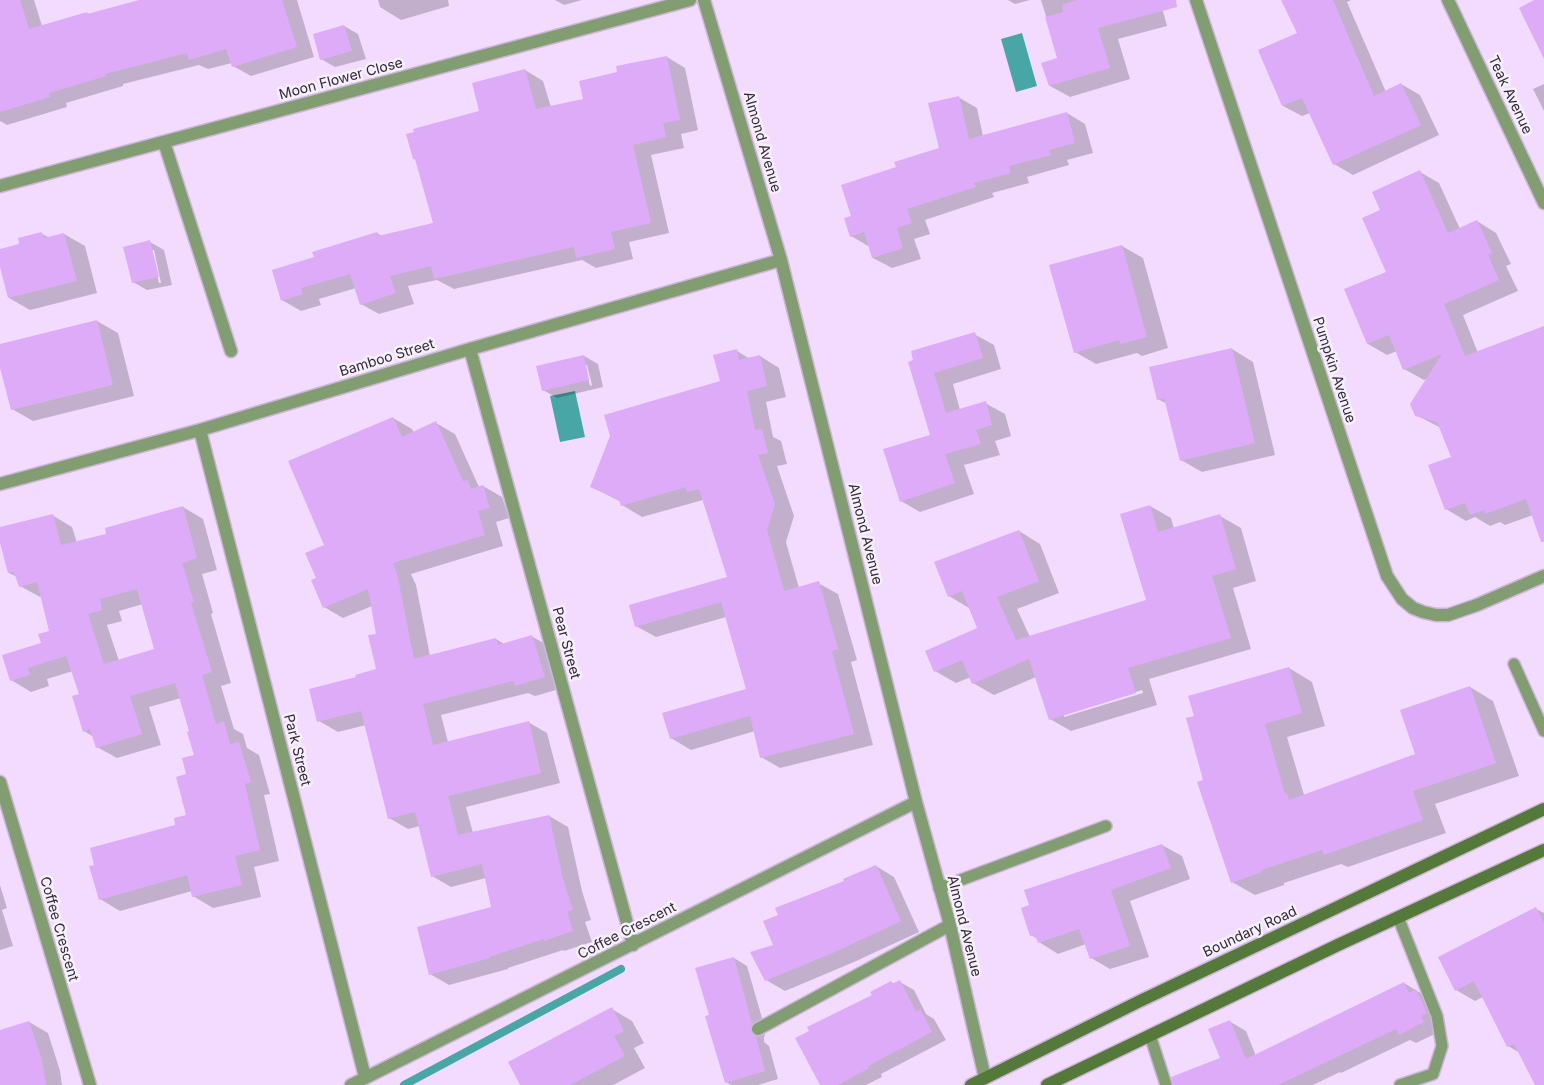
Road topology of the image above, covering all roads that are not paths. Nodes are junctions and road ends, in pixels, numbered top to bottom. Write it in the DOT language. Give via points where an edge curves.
graph roads {
  1 [pos="690,0"];
  2 [pos="704,0"];
  3 [pos="1196,0"];
  4 [pos="1448,0"];
  5 [pos="164,142"];
  6 [pos="0,186"];
  7 [pos="1544,203"];
  8 [pos="781,260"];
  9 [pos="470,349"];
  10 [pos="231,351"];
  11 [pos="200,430"];
  12 [pos="0,484"];
  13 [pos="1544,576"];
  14 [pos="1514,664"];
  15 [pos="1544,732"];
  16 [pos="0,782"];
  17 [pos="916,802"];
  18 [pos="1544,809"];
  19 [pos="1106,826"];
  20 [pos="1544,850"];
  21 [pos="939,888"];
  22 [pos="1398,917"];
  23 [pos="950,925"];
  24 [pos="633,945"];
  25 [pos="758,1029"];
  26 [pos="1150,1035"];
  27 [pos="365,1077"];
  28 [pos="985,1078"];
  29 [pos="90,1085"];
  30 [pos="351,1085"];
  31 [pos="971,1085"];
  32 [pos="1047,1085"];
  33 [pos="1166,1085"];
  34 [pos="1400,1085"];
  1 -- 5 [label="street, Moon Flower Close"];
  2 -- 8 [label="street, Almond Avenue"];
  3 -- 13 [label="street, Pumpkin Avenue" via="1387,576 1402,599 1413,608 1436,615 1448,615 1476,605"];
  4 -- 7 [label="street, Teak Avenue"];
  5 -- 6 [label="street, Moon Flower Close"];
  5 -- 10 [label="street"];
  8 -- 9 [label="street, Bamboo Street"];
  8 -- 17 [label="street, Almond Avenue"];
  9 -- 11 [label="street, Bamboo Street"];
  9 -- 24 [label="street, Pear Street"];
  11 -- 12 [label="street, Bamboo Street"];
  11 -- 27 [label="street, Park Street"];
  14 -- 15 [label="lane"];
  16 -- 29 [label="street, Coffee Crescent"];
  17 -- 21 [label="street, Almond Avenue"];
  17 -- 24 [label="street, Coffee Crescent"];
  18 -- 28 [label="main road, Boundary Road" via="1140,1000"];
  19 -- 21 [label="lane"];
  20 -- 22 [label="main road"];
  21 -- 23 [label="street, Almond Avenue"];
  22 -- 26 [label="main road"];
  22 -- 34 [label="lane" via="1438,1016 1442,1046 1433,1074"];
  23 -- 25 [label="street"];
  23 -- 28 [label="street, Almond Avenue"];
  24 -- 27 [label="street, Coffee Crescent"];
  26 -- 32 [label="main road"];
  26 -- 33 [label="lane"];
  27 -- 30 [label="street, Coffee Crescent"];
  28 -- 31 [label="main road, Boundary Road"];
}
